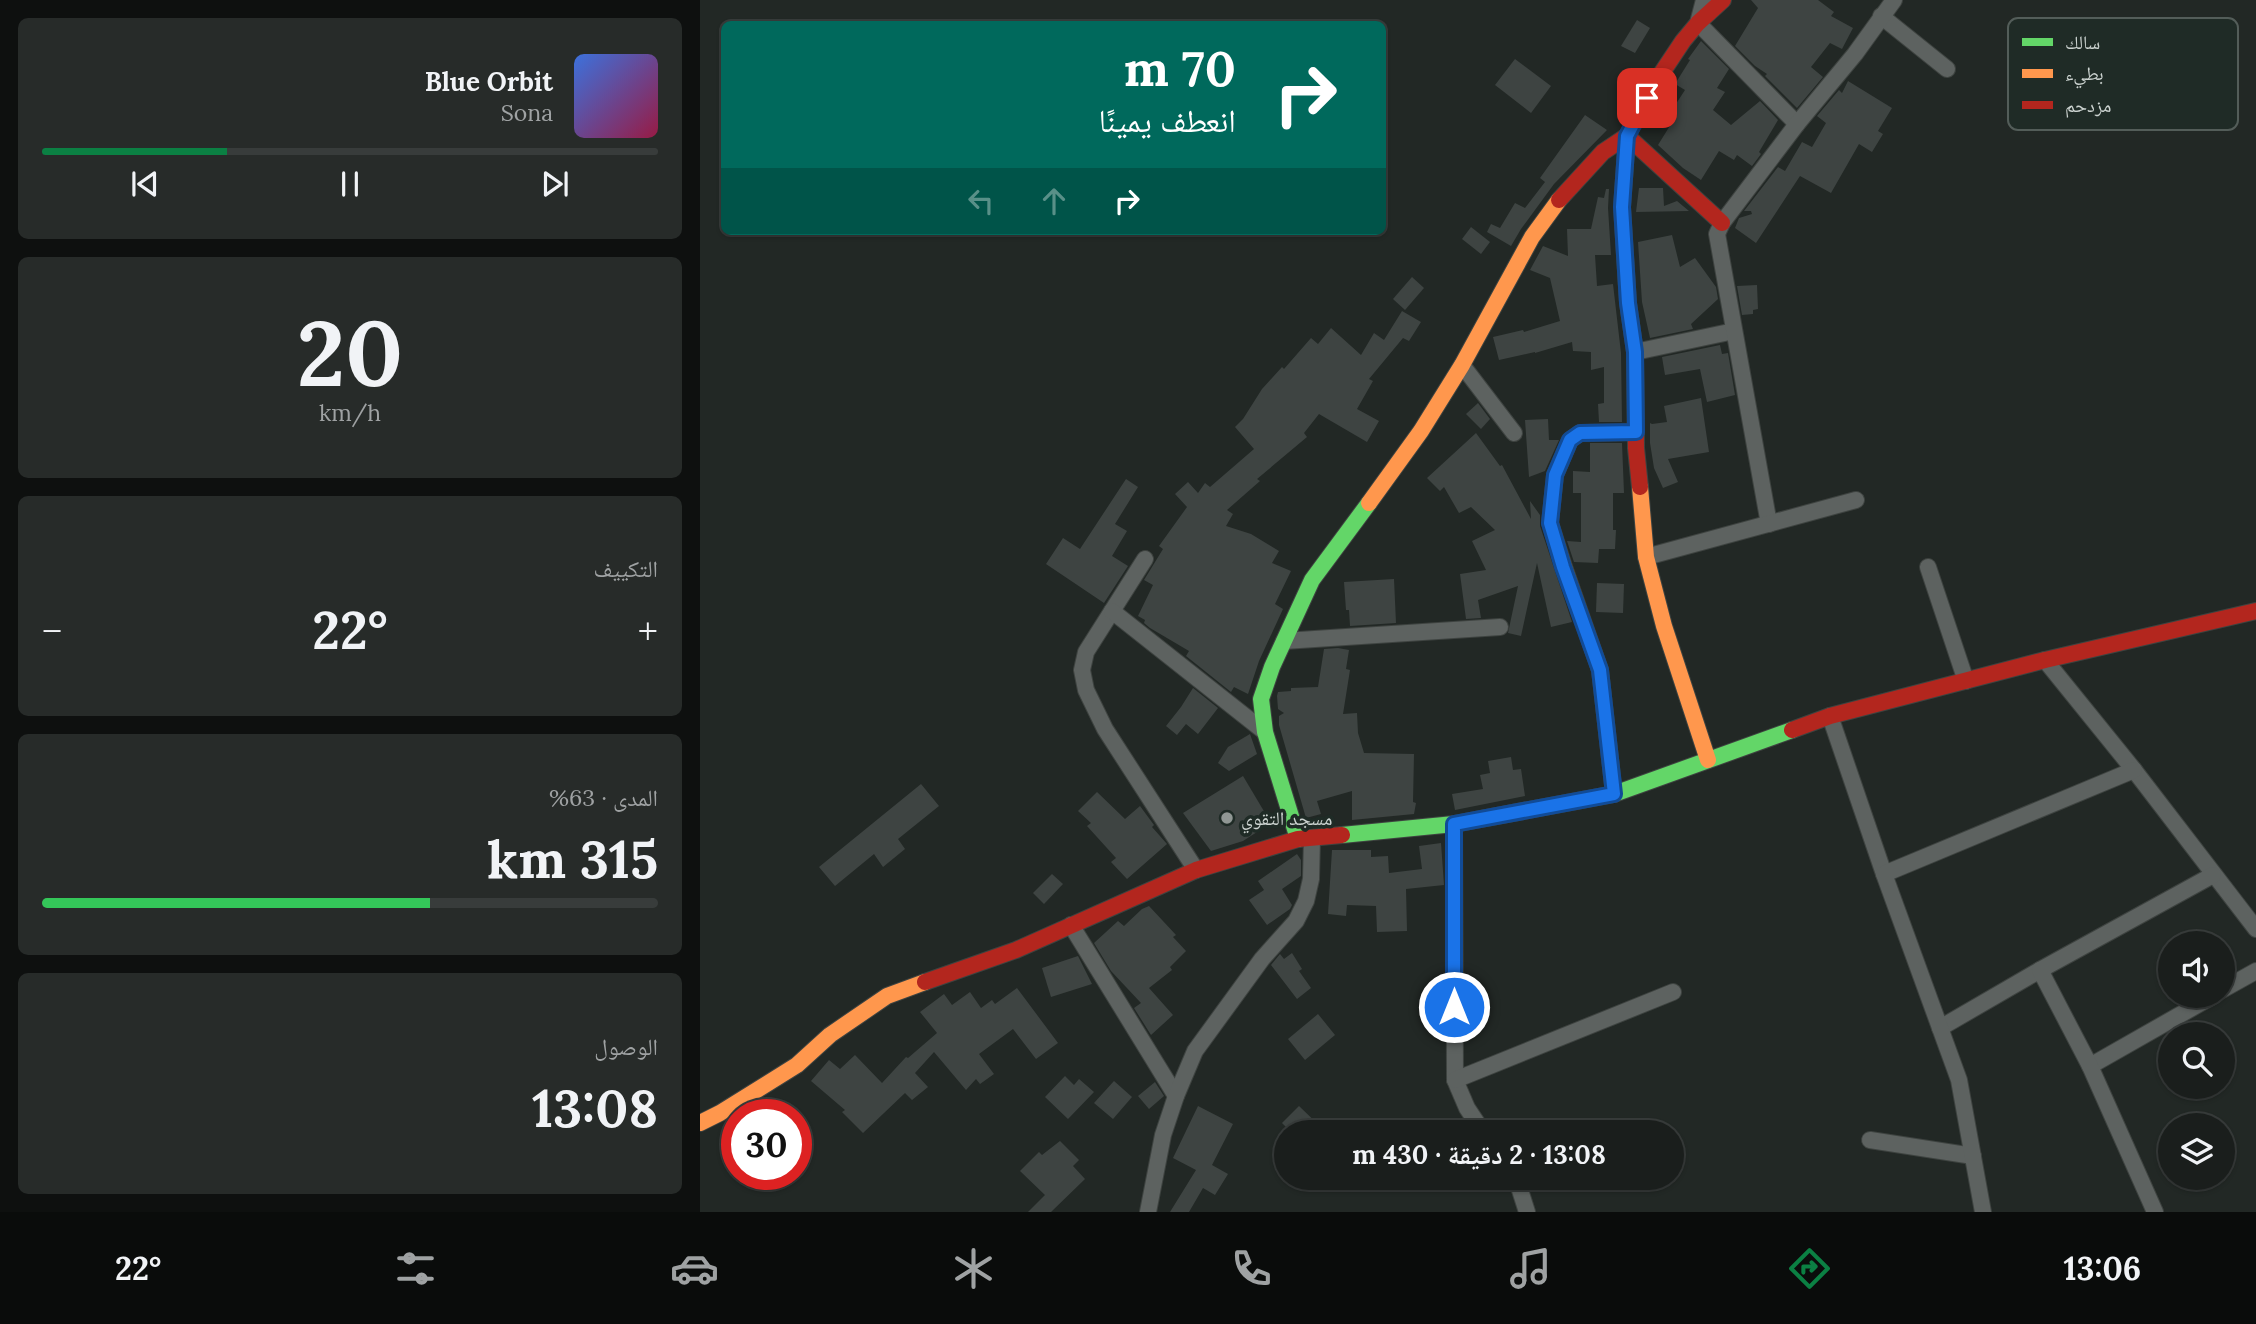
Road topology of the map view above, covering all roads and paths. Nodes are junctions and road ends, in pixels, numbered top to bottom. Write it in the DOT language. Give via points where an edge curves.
graph roads {
  1 [pos="1704,0"];
  2 [pos="1724,0"];
  3 [pos="1894,0"];
  4 [pos="1881,16"];
  5 [pos="1698,23"];
  6 [pos="1947,69"];
  7 [pos="1797,124"];
  8 [pos="1627,136"];
  9 [pos="1722,223"];
  10 [pos="1734,331"];
  11 [pos="1635,352"];
  12 [pos="1462,365"];
  13 [pos="1636,432"];
  14 [pos="1514,433"];
  15 [pos="1856,500"];
  16 [pos="1769,524"];
  17 [pos="1646,557"];
  18 [pos="1145,559"];
  19 [pos="1928,567"];
  20 [pos="1112,611"];
  21 [pos="2256,611"];
  22 [pos="1500,627"];
  23 [pos="1283,641"];
  24 [pos="2045,660"];
  25 [pos="1966,681"];
  26 [pos="1830,716"];
  27 [pos="1265,732"];
  28 [pos="1709,760"];
  29 [pos="2134,770"];
  30 [pos="1614,794"];
  31 [pos="1454,824"];
  32 [pos="1305,839"];
  33 [pos="1196,870"];
  34 [pos="1884,874"];
  35 [pos="2213,875"];
  36 [pos="1071,925"];
  37 [pos="2256,929"];
  38 [pos="2040,970"];
  39 [pos="2256,971"];
  40 [pos="2235,983"];
  41 [pos="1673,992"];
  42 [pos="2192,1008"];
  43 [pos="1940,1028"];
  44 [pos="2090,1066"];
  45 [pos="1455,1080"];
  46 [pos="1176,1096"];
  47 [pos="1475,1120"];
  48 [pos="700,1122"];
  49 [pos="1870,1140"];
  50 [pos="1973,1156"];
  51 [pos="1520,1190"];
  52 [pos="1148,1212"];
  53 [pos="1527,1212"];
  54 [pos="1983,1212"];
  55 [pos="2155,1212"];
  1 -- 5 [label="street"];
  2 -- 5 [label="street"];
  3 -- 4 [label="street"];
  4 -- 6 [label="street"];
  4 -- 7 [label="street"];
  5 -- 7 [label="street"];
  5 -- 8 [label="street" via="1657,80"];
  7 -- 9 [label="street"];
  8 -- 9 [label="street"];
  8 -- 11 [label="street" via="1622,207"];
  8 -- 12 [label="street" via="1603,152 1565,191 1532,237"];
  9 -- 10 [label="street" via="1718,244"];
  10 -- 11 [label="street"];
  10 -- 16 [label="street"];
  11 -- 13 [label="street"];
  12 -- 14 [label="street"];
  12 -- 23 [label="street" via="1312,580"];
  13 -- 17 [label="street"];
  13 -- 30 [label="street" via="1580,433 1570,440 1555,475 1550,523 1600,670"];
  15 -- 16 [label="street"];
  16 -- 17 [label="street"];
  17 -- 28 [label="street"];
  18 -- 20 [label="street"];
  19 -- 25 [label="street"];
  20 -- 27 [label="street"];
  20 -- 33 [label="street" via="1086,652 1082,670 1086,690 1105,729"];
  21 -- 24 [label="street"];
  22 -- 23 [label="street"];
  23 -- 27 [label="street" via="1261,699"];
  24 -- 25 [label="street"];
  24 -- 29 [label="street"];
  25 -- 26 [label="street"];
  26 -- 28 [label="street"];
  26 -- 34 [label="street"];
  27 -- 32 [label="street"];
  28 -- 30 [label="street"];
  29 -- 34 [label="street"];
  29 -- 35 [label="street"];
  30 -- 31 [label="street"];
  31 -- 32 [label="street"];
  31 -- 45 [label="street"];
  32 -- 33 [label="street"];
  32 -- 46 [label="street" via="1311,879 1296,921 1195,1051"];
  33 -- 36 [label="street"];
  34 -- 43 [label="street"];
  35 -- 37 [label="street"];
  35 -- 38 [label="street"];
  36 -- 46 [label="street"];
  36 -- 48 [label="street" via="1016,950 887,996 830,1035 797,1065"];
  38 -- 43 [label="street"];
  38 -- 44 [label="street"];
  39 -- 40 [label="street"];
  41 -- 45 [label="street"];
  42 -- 44 [label="street"];
  43 -- 50 [label="street" via="1959,1080"];
  44 -- 55 [label="street"];
  45 -- 47 [label="street"];
  46 -- 52 [label="street"];
  49 -- 50 [label="street"];
  50 -- 54 [label="street"];
  51 -- 53 [label="street"];
}
